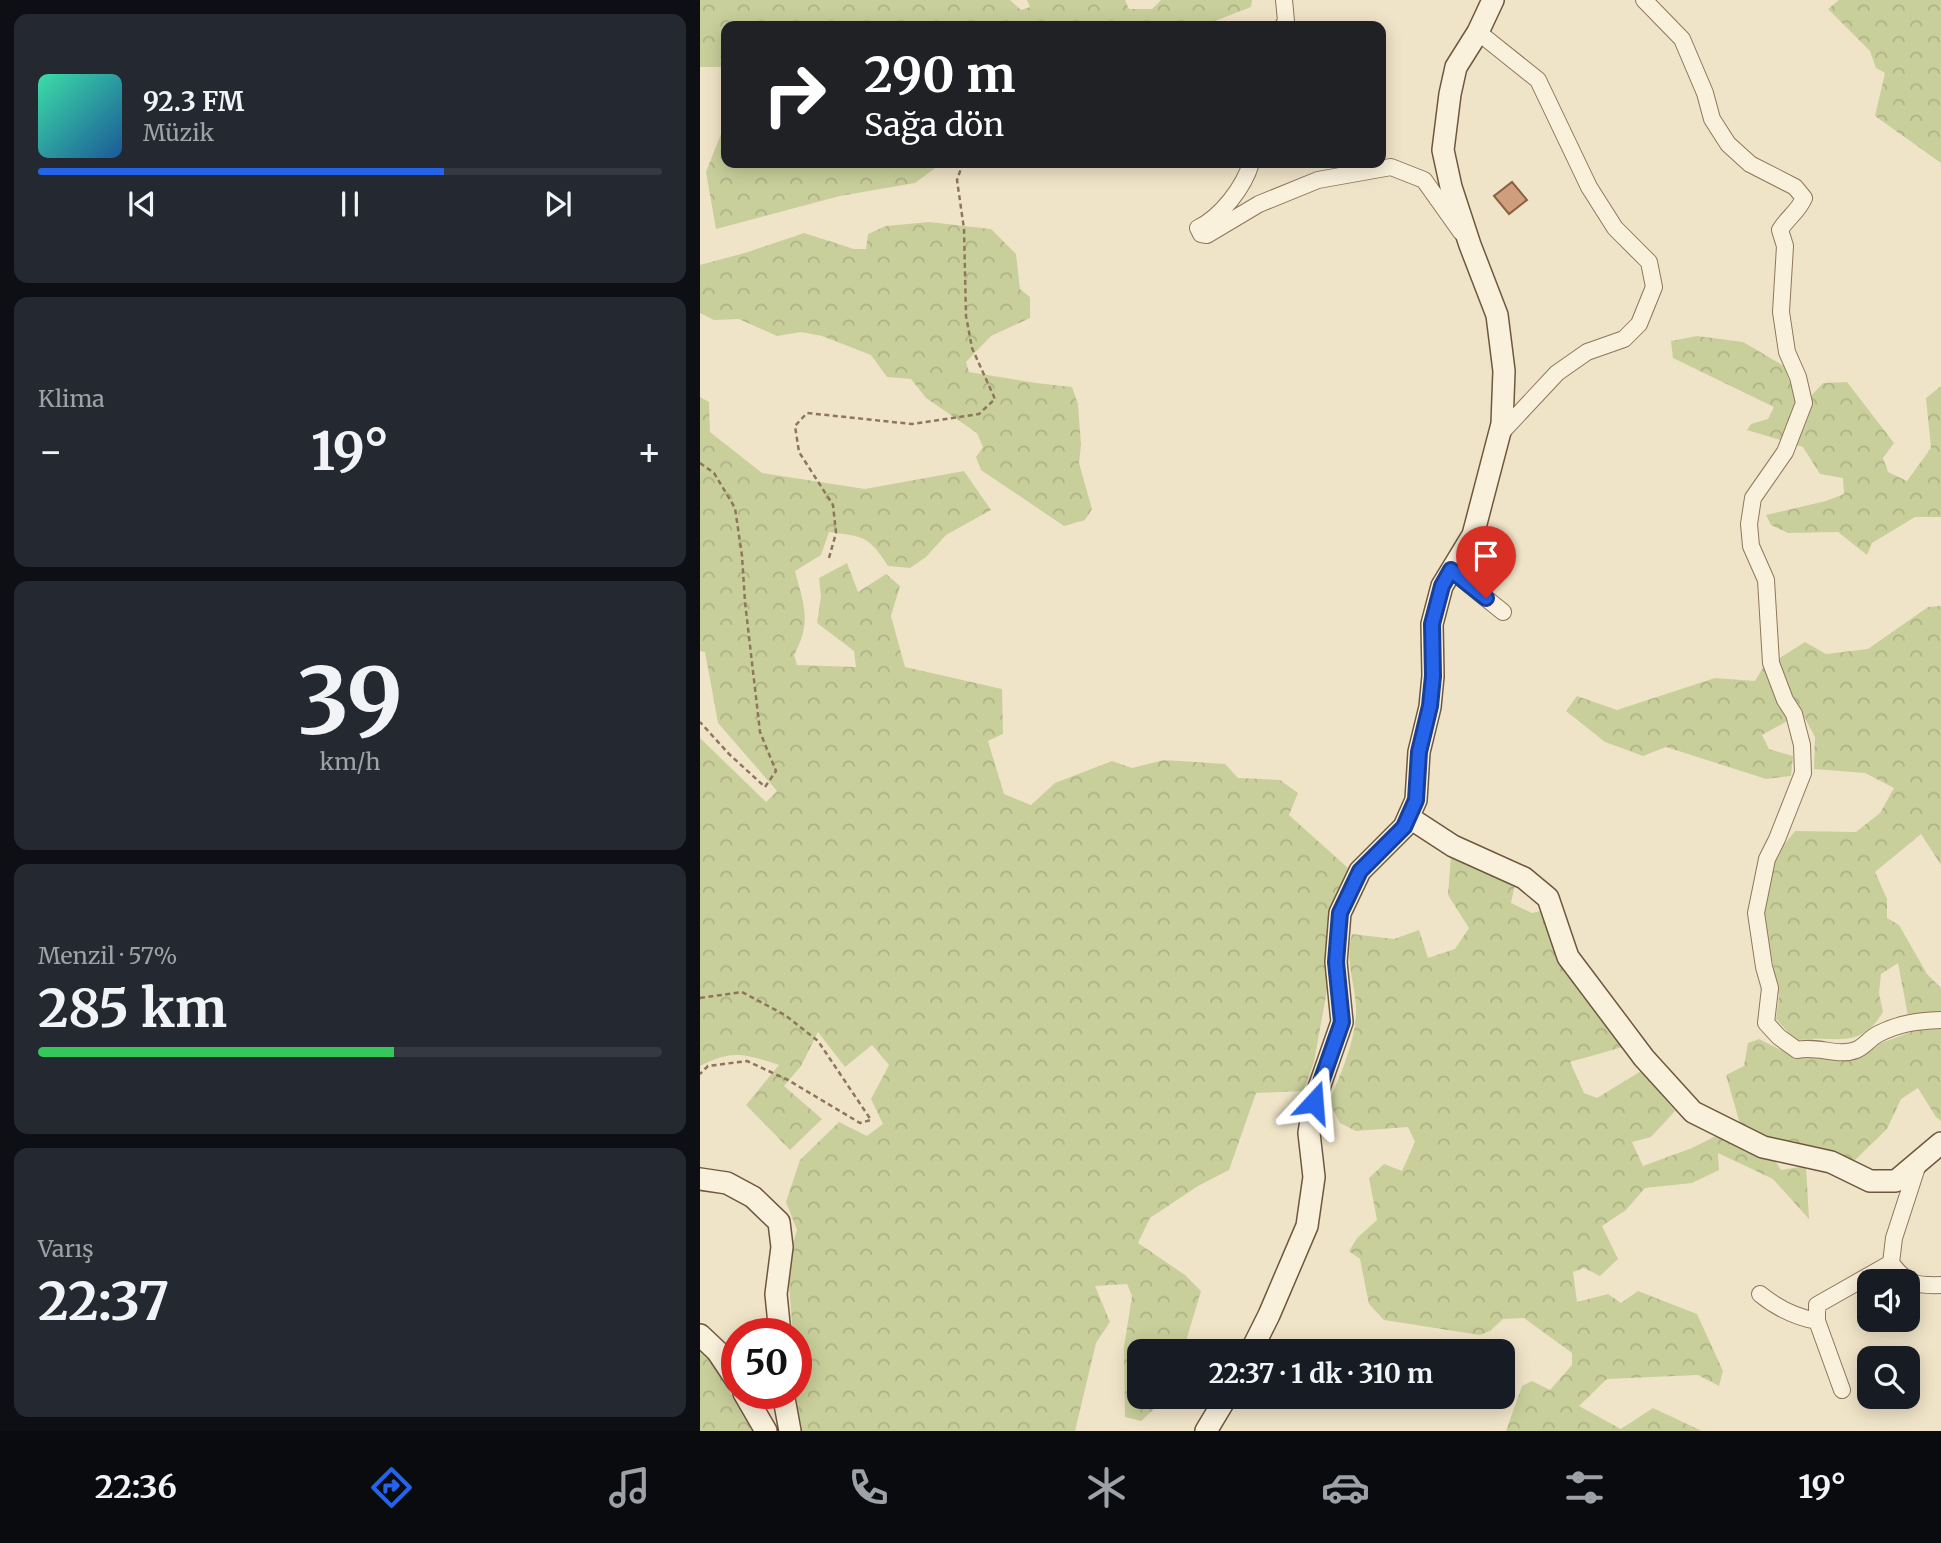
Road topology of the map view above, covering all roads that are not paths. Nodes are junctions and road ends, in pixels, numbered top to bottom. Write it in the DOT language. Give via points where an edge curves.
graph roads {
  1 [pos="1284,0"];
  2 [pos="1644,0"];
  3 [pos="1486,12"];
  4 [pos="1286,21"];
  5 [pos="1249,168"];
  6 [pos="1385,168"];
  7 [pos="1386,168"];
  8 [pos="1470,245"];
  9 [pos="1500,434"];
  10 [pos="1451,570"];
  11 [pos="1503,612"];
  12 [pos="1410,818"];
  13 [pos="1941,1020"];
  14 [pos="1941,1143"];
  15 [pos="1920,1159"];
  16 [pos="700,1179"];
  17 [pos="1891,1263"];
  18 [pos="1941,1285"];
  19 [pos="1760,1294"];
  20 [pos="778,1318"];
  21 [pos="1817,1321"];
  22 [pos="700,1335"];
  23 [pos="1257,1339"];
  24 [pos="721,1357"];
  25 [pos="1842,1390"];
  26 [pos="753,1409"];
  27 [pos="786,1409"];
  28 [pos="1219,1409"];
  29 [pos="766,1431"];
  30 [pos="790,1431"];
  31 [pos="1206,1431"];
  1 -- 4 [label="street"];
  2 -- 13 [label="street" via="1682,39 1712,119 1728,144 1749,164 1795,187 1804,198 1780,230 1785,246 1781,312 1787,352 1804,403 1785,453 1753,498 1749,524 1751,546 1766,580 1772,663 1794,714 1803,773 1767,859 1756,913 1770,988 1766,1023 1797,1050 1810,1047 1838,1052 1856,1050 1877,1035 1912,1021"];
  3 -- 8 [label="main road" via="1457,67 1443,150"];
  3 -- 9 [label="street" via="1538,80 1589,187 1615,228 1648,262 1654,287 1639,324 1624,339 1587,352 1557,373"];
  5 -- 6 [label="street" via="1222,211 1198,228 1201,234 1318,180"];
  7 -- 8 [label="street" via="1424,180"];
  8 -- 9 [label="main road" via="1497,315 1504,371"];
  9 -- 10 [label="main road" via="1472,535"];
  10 -- 11 [label="street"];
  10 -- 12 [label="main road" via="1432,624 1430,706"];
  12 -- 15 [label="main road" via="1453,846 1524,877 1548,898 1568,957 1644,1058 1693,1112 1763,1147 1831,1162 1870,1181 1896,1181"];
  12 -- 23 [label="main road" via="1360,871 1340,913 1336,962 1342,1022 1314,1102 1310,1133 1314,1177 1307,1226"];
  14 -- 15 [label="main road"];
  15 -- 17 [label="street" via="1894,1238"];
  16 -- 20 [label="main road" via="727,1183 753,1197 779,1222"];
  17 -- 18 [label="street" via="1903,1279 1922,1286"];
  17 -- 21 [label="street" via="1817,1305"];
  19 -- 21 [label="street" via="1801,1318"];
  21 -- 25 [label="street"];
  22 -- 24 [label="main road"];
  26 -- 29 [label="main road"];
  27 -- 30 [label="main road"];
  28 -- 31 [label="main road"];
}
